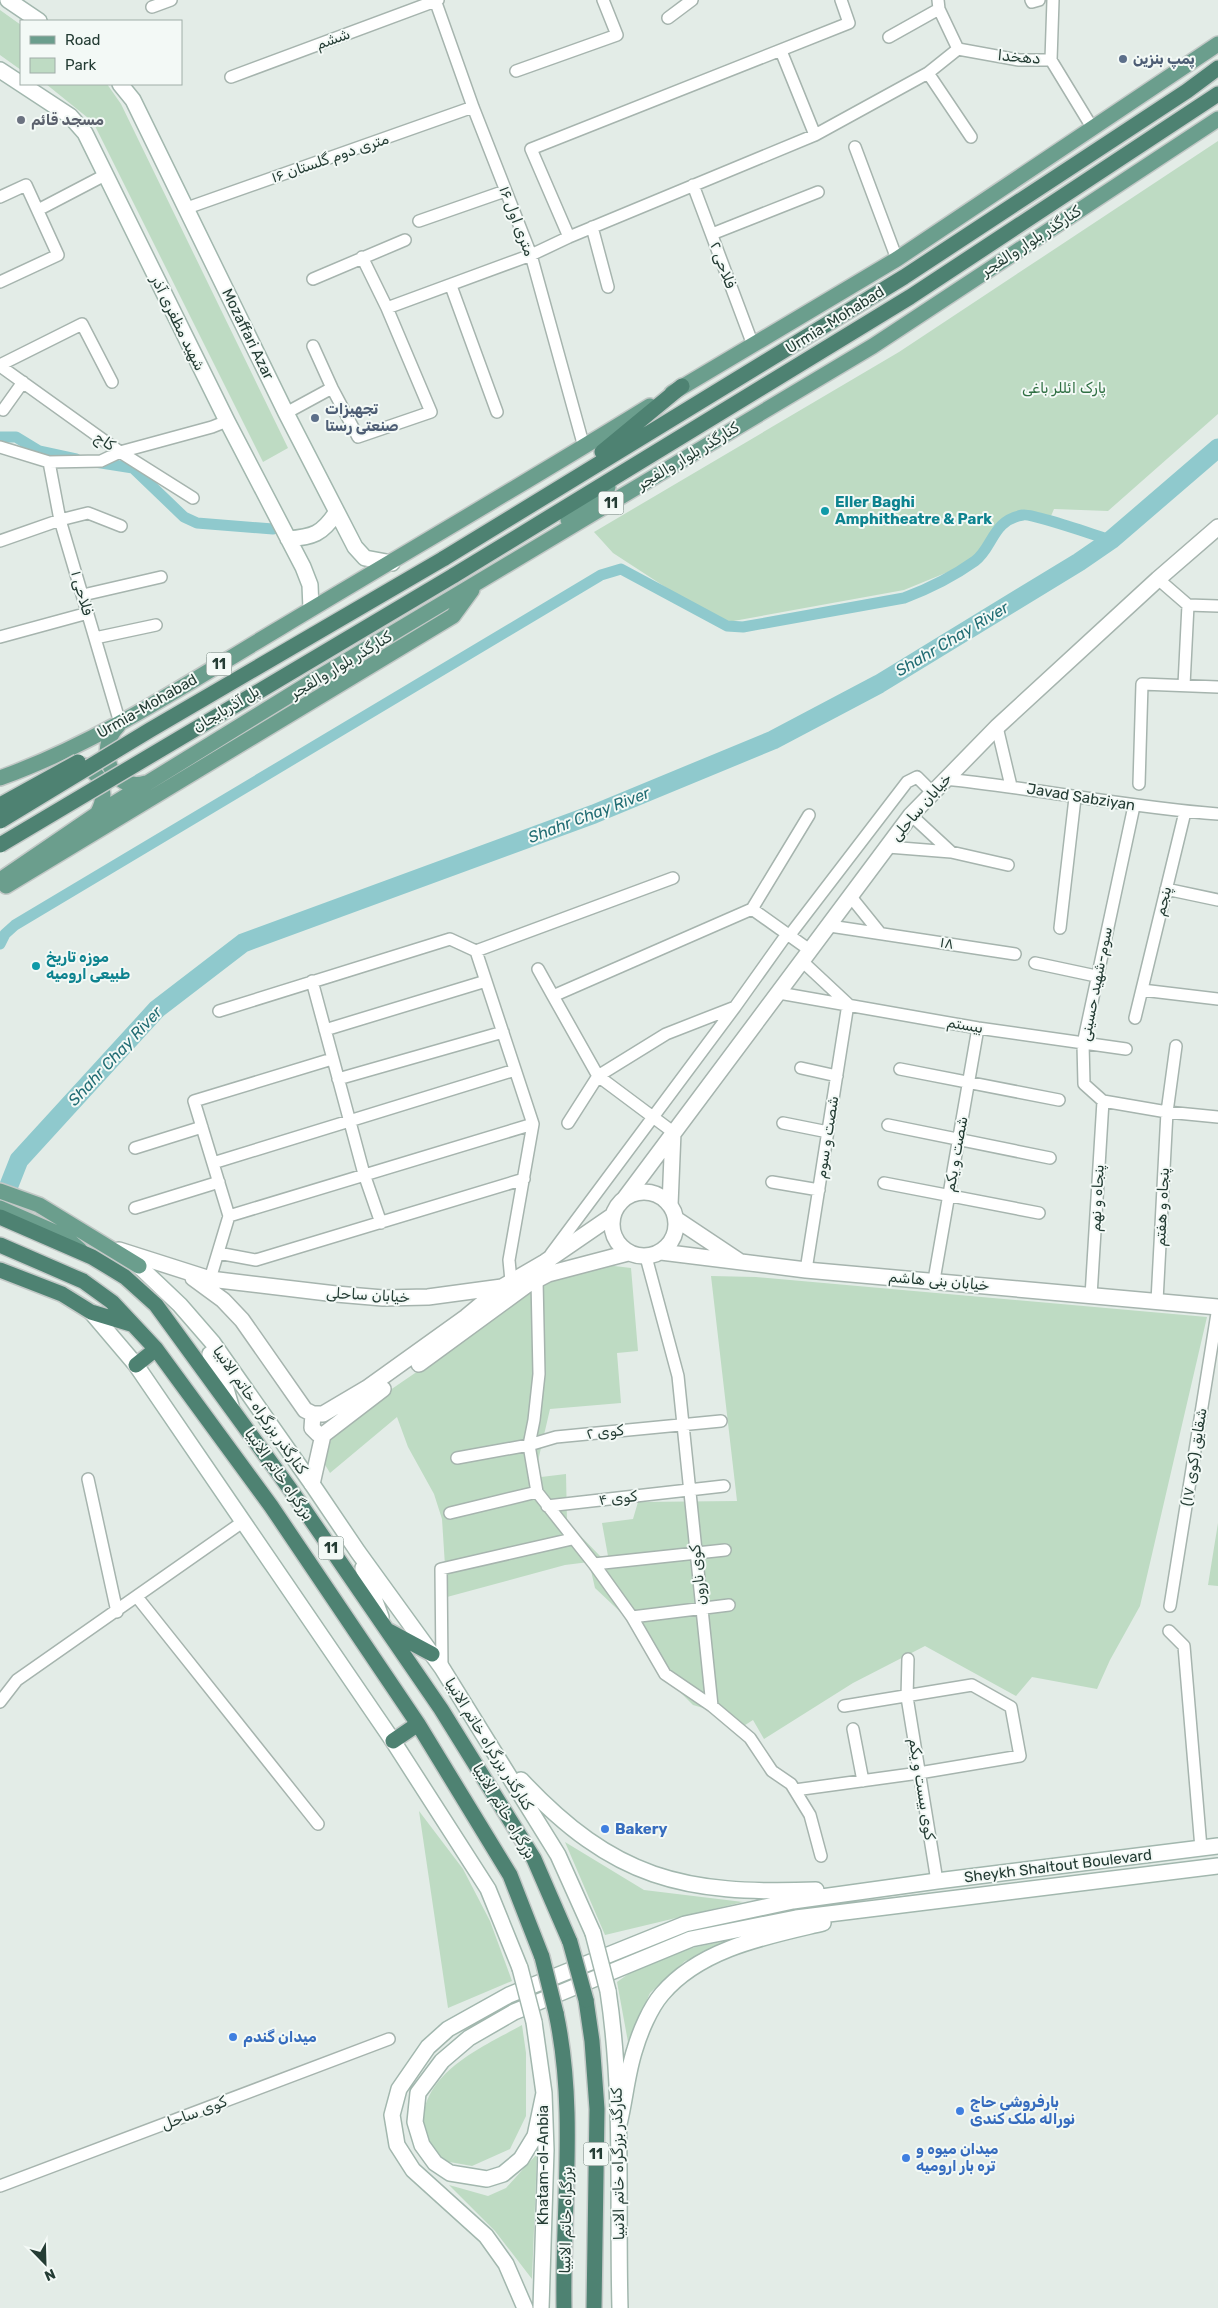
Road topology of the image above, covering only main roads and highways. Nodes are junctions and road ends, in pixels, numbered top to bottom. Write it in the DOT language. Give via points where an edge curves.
graph roads {
  1 [pos="8,0"];
  2 [pos="38,20"];
  3 [pos="1218,44"];
  4 [pos="1218,68"];
  5 [pos="0,70"];
  6 [pos="20,83"];
  7 [pos="23,85"];
  8 [pos="121,85"];
  9 [pos="1218,94"];
  10 [pos="1218,118"];
  11 [pos="682,386"];
  12 [pos="635,464"];
  13 [pos="560,486"];
  14 [pos="336,513"];
  15 [pos="1218,527"];
  16 [pos="288,539"];
  17 [pos="530,552"];
  18 [pos="443,559"];
  19 [pos="392,562"];
  20 [pos="453,576"];
  21 [pos="477,584"];
  22 [pos="311,609"];
  23 [pos="120,723"];
  24 [pos="150,730"];
  25 [pos="45,762"];
  26 [pos="0,778"];
  27 [pos="150,782"];
  28 [pos="0,805"];
  29 [pos="98,814"];
  30 [pos="0,821"];
  31 [pos="0,845"];
  32 [pos="0,880"];
  33 [pos="0,889"];
  34 [pos="673,1132"];
  35 [pos="0,1191"];
  36 [pos="0,1197"];
  37 [pos="625,1198"];
  38 [pos="0,1208"];
  39 [pos="673,1212"];
  40 [pos="612,1216"];
  41 [pos="0,1217"];
  42 [pos="31,1223"];
  43 [pos="7,1247"];
  44 [pos="108,1247"];
  45 [pos="661,1252"];
  46 [pos="628,1253"];
  47 [pos="85,1254"];
  48 [pos="742,1263"];
  49 [pos="0,1270"];
  50 [pos="182,1271"];
  51 [pos="509,1287"];
  52 [pos="452,1294"];
  53 [pos="180,1305"];
  54 [pos="1218,1307"];
  55 [pos="91,1312"];
  56 [pos="466,1317"];
  57 [pos="135,1325"];
  58 [pos="156,1349"];
  59 [pos="136,1365"];
  60 [pos="230,1406"];
  61 [pos="313,1414"];
  62 [pos="323,1435"];
  63 [pos="312,1484"];
  64 [pos="358,1552"];
  65 [pos="385,1627"];
  66 [pos="432,1654"];
  67 [pos="418,1724"];
  68 [pos="393,1741"];
  69 [pos="495,1752"];
  70 [pos="1218,1846"];
  71 [pos="1143,1855"];
  72 [pos="1218,1866"];
  73 [pos="1146,1875"];
  74 [pos="898,1886"];
  75 [pos="900,1905"];
  76 [pos="544,2093"];
  77 [pos="619,2124"];
  78 [pos="525,2308"];
  79 [pos="541,2308"];
  80 [pos="564,2308"];
  81 [pos="594,2308"];
  82 [pos="620,2308"];
  1 -- 2 [label="main road"];
  3 -- 11 [label="main road" via="896,259"];
  4 -- 13 [label="highway, Urmia-Mohabad" via="904,277"];
  5 -- 6 [label="main road, شهید مظفری آذر"];
  7 -- 16 [label="main road, شهید مظفری آذر" via="70,116 85,133"];
  8 -- 14 [label="main road, Mozaffari Azar" via="133,100"];
  9 -- 12 [label="highway, Urmia-Mohabad / 11" via="910,297"];
  10 -- 17 [label="main road, کنارگذر بلوار والفجر / 11" via="873,346"];
  11 -- 13 [label="highway"];
  11 -- 19 [label="main road"];
  12 -- 17 [label="main road"];
  12 -- 20 [label="highway, Urmia-Mohabad / 11"];
  13 -- 18 [label="highway, Urmia-Mohabad"];
  14 -- 16 [label="main road" via="325,529 307,538"];
  14 -- 19 [label="main road, Mozaffari Azar" via="355,548 365,558"];
  15 -- 34 [label="main road, خیابان ساحلی" via="997,727 911,815"];
  16 -- 22 [label="main road, شهید مظفری آذر" via="310,585"];
  17 -- 21 [label="main road, کنارگذر بلوار والفجر / 11"];
  18 -- 24 [label="highway, پل آذربایجان, bridge"];
  19 -- 22 [label="main road, Urmia-Mohabad / 11"];
  20 -- 31 [label="highway, پل آذربایجان, bridge"];
  21 -- 27 [label="main road, کنارگذر بلوار والفجر / 11"];
  21 -- 33 [label="main road" via="453,616"];
  22 -- 23 [label="main road, Urmia-Mohabad / 11"];
  23 -- 25 [label="main road, Urmia-Mohabad / 11"];
  23 -- 27 [label="main road" via="108,740 109,766 125,784 138,786"];
  24 -- 28 [label="highway, bridge" via="81,760"];
  24 -- 30 [label="highway, پل آذربایجان, bridge"];
  25 -- 26 [label="main road, Urmia-Mohabad / 11"];
  25 -- 29 [label="main road, 11" via="84,765 95,773 102,784 104,798"];
  27 -- 29 [label="main road, کنارگذر بلوار والفجر / 11"];
  29 -- 32 [label="main road, کنارگذر بلوار والفجر / 11"];
  34 -- 37 [label="main road, خیابان ساحلی"];
  34 -- 39 [label="main road"];
  35 -- 44 [label="main road" via="39,1205"];
  36 -- 42 [label="main road" via="41,1213"];
  37 -- 39 [label="main road" via="649,1192 657,1195"];
  37 -- 40 [label="main road"];
  38 -- 42 [label="main road"];
  39 -- 45 [label="main road" via="673,1238"];
  39 -- 48 [label="main road"];
  40 -- 46 [label="main road" via="612,1233"];
  40 -- 51 [label="main road, خیابان ساحلی"];
  41 -- 42 [label="highway, 11"];
  42 -- 47 [label="highway, بزرگراه خاتم الانبیا / 11"];
  42 -- 47 [label="main road" via="64,1236"];
  43 -- 57 [label="highway, بزرگراه خاتم الانبیا / 11" via="83,1280"];
  44 -- 50 [label="main road, خیابان ساحلی"];
  44 -- 53 [label="main road, کنارگذر بزرگراه خاتم الانبیا" via="139,1266"];
  45 -- 46 [label="main road" via="646,1257"];
  45 -- 48 [label="main road, خیابان بنی هاشم"];
  46 -- 51 [label="main road, خیابان ساحلی"];
  47 -- 60 [label="highway, بزرگراه خاتم الانبیا / 11" via="125,1277 156,1305"];
  48 -- 54 [label="main road, خیابان بنی هاشم"];
  49 -- 55 [label="highway" via="62,1294"];
  50 -- 52 [label="main road, خیابان ساحلی" via="210,1279 383,1298"];
  50 -- 61 [label="main road" via="223,1300 242,1320 305,1410"];
  51 -- 52 [label="main road, خیابان ساحلی"];
  51 -- 56 [label="main road"];
  51 -- 62 [label="main road"];
  52 -- 56 [label="main road" via="467,1308"];
  53 -- 60 [label="main road" via="222,1375"];
  53 -- 63 [label="main road, کنارگذر بزرگراه خاتم الانبیا" via="213,1343"];
  55 -- 57 [label="highway"];
  55 -- 59 [label="main road"];
  56 -- 61 [label="main road" via="367,1388 323,1414"];
  57 -- 58 [label="highway, بزرگراه خاتم الانبیا / 11"];
  58 -- 59 [label="highway"];
  58 -- 67 [label="highway, بزرگراه خاتم الانبیا / 11" via="271,1506"];
  59 -- 68 [label="main road"];
  60 -- 65 [label="highway, بزرگراه خاتم الانبیا / 11"];
  61 -- 62 [label="main road" via="312,1428"];
  62 -- 63 [label="main road"];
  63 -- 64 [label="main road, کنارگذر بزرگراه خاتم الانبیا"];
  64 -- 65 [label="main road"];
  64 -- 66 [label="main road, کنارگذر بزرگراه خاتم الانبیا"];
  65 -- 66 [label="highway"];
  65 -- 81 [label="highway, بزرگراه خاتم الانبیا / 11, bridge" via="441,1709 534,1859 570,1942 586,2000 597,2109"];
  66 -- 69 [label="main road, کنارگذر بزرگراه خاتم الانبیا"];
  67 -- 68 [label="highway"];
  67 -- 80 [label="highway, بزرگراه خاتم الانبیا / 11, bridge" via="510,1875 542,1957 564,2050 568,2112"];
  68 -- 76 [label="main road, Khatam-ol-Anbia, bridge" via="488,1889 520,1968 534,2022"];
  69 -- 74 [label="main road" via="572,1830 629,1866 658,1877 714,1887 786,1891"];
  69 -- 77 [label="main road, کنارگذر بزرگراه خاتم الانبیا, bridge" via="558,1855 593,1933 608,1991 614,2034"];
  70 -- 71 [label="main road, Sheykh Shaltout Boulevard"];
  71 -- 73 [label="main road"];
  71 -- 74 [label="main road, Sheykh Shaltout Boulevard"];
  72 -- 73 [label="main road, Sheykh Shaltout Boulevard"];
  73 -- 75 [label="main road, Sheykh Shaltout Boulevard"];
  74 -- 78 [label="main road" via="749,1909 685,1924 509,1995 448,2029 428,2047 399,2089 392,2115 397,2145 413,2170 486,2236 506,2264"];
  75 -- 76 [label="main road" via="796,1918 691,1939 514,2012 469,2038 442,2060 418,2094 415,2122 422,2145 435,2163 450,2173 487,2179 502,2174 521,2159 535,2136"];
  75 -- 77 [label="main road" via="745,1943 688,1971 661,1995 646,2022 634,2050"];
  76 -- 79 [label="main road, Khatam-ol-Anbia" via="546,2150"];
  77 -- 82 [label="main road, کنارگذر بزرگراه خاتم الانبیا"];
}
